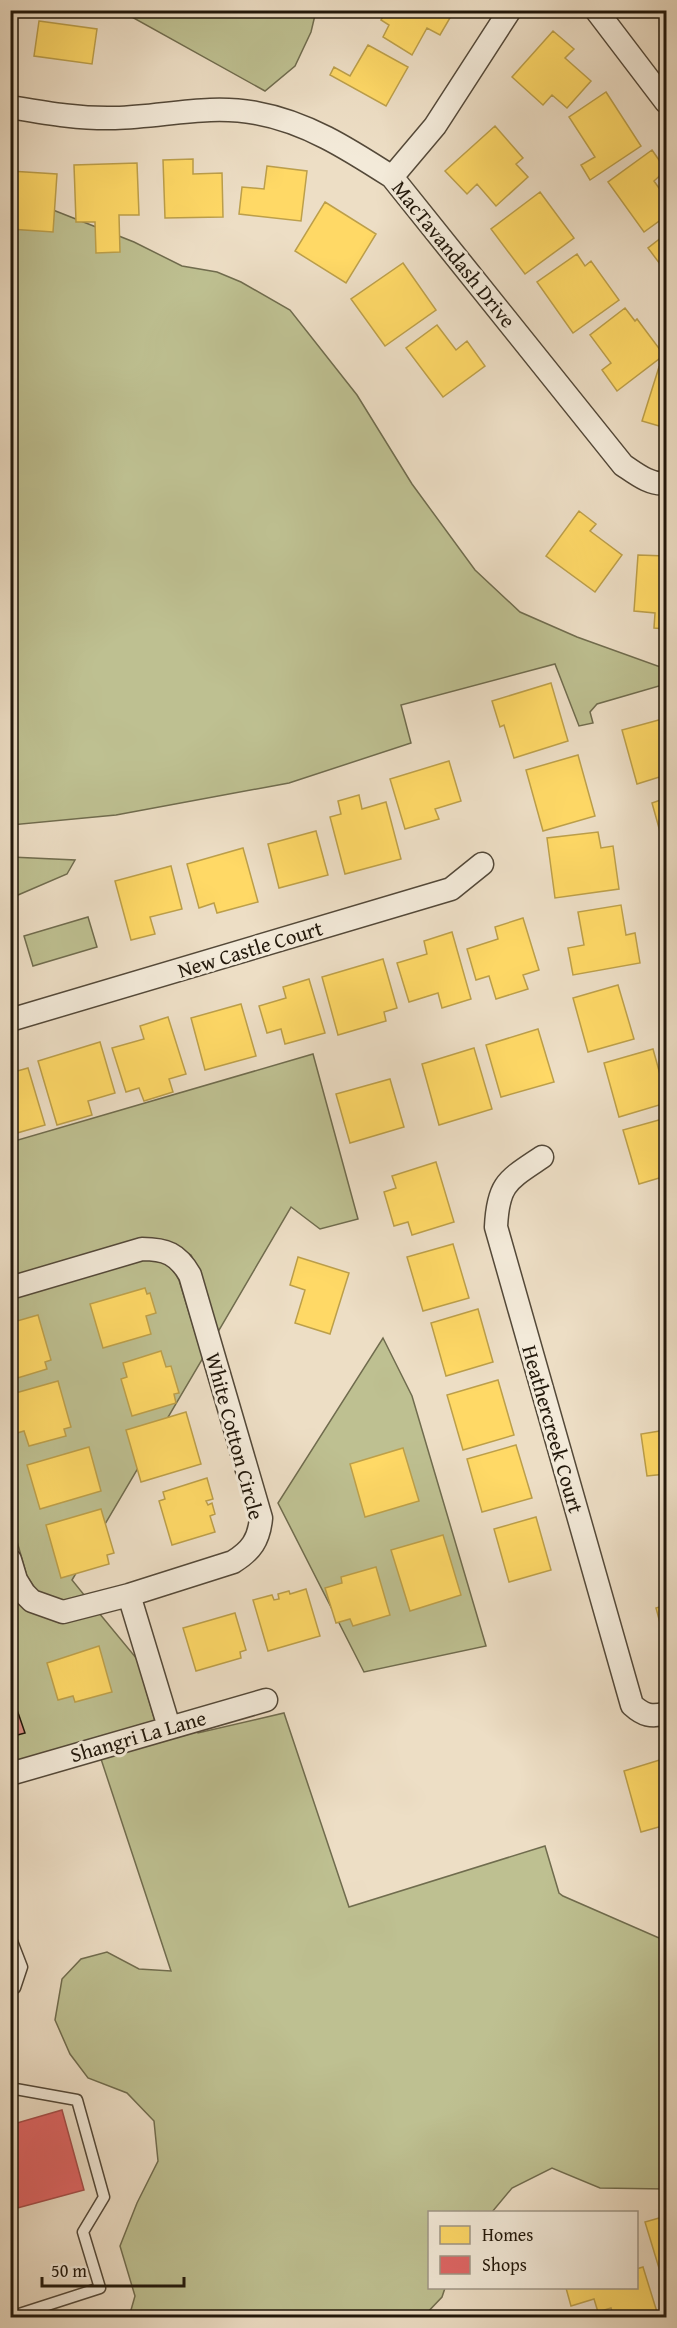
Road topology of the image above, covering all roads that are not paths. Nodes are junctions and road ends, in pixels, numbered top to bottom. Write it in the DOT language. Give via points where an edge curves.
graph roads {
  1 [pos="510,10"];
  2 [pos="596,10"];
  3 [pos="666,102"];
  4 [pos="10,107"];
  5 [pos="392,177"];
  6 [pos="666,483"];
  7 [pos="482,864"];
  8 [pos="10,1020"];
  9 [pos="542,1157"];
  10 [pos="10,1288"];
  11 [pos="10,1560"];
  12 [pos="129,1595"];
  13 [pos="266,1700"];
  14 [pos="666,1713"];
  15 [pos="169,1727"];
  16 [pos="10,1774"];
  17 [pos="10,1936"];
  18 [pos="10,1989"];
  19 [pos="10,2088"];
  20 [pos="10,2317"];
  1 -- 5 [label="street" via="435,126"];
  2 -- 3 [label="street"];
  4 -- 5 [label="street, MacTavandash Drive" via="116,118 200,109 256,113 298,125 344,146"];
  5 -- 6 [label="street, MacTavandash Drive" via="623,465 641,476"];
  7 -- 8 [label="street, New Castle Court" via="451,889"];
  9 -- 14 [label="street, Heathercreek Court" via="510,1179 497,1201 496,1227 632,1705 642,1714"];
  10 -- 12 [label="street, White Cotton Circle" via="142,1249 160,1249 181,1260 190,1275 261,1518 260,1530 248,1553 233,1562"];
  11 -- 12 [label="street, White Cotton Circle" via="16,1580 32,1601 63,1612"];
  12 -- 15 [label="street"];
  13 -- 15 [label="street, Shangri La Lane"];
  15 -- 16 [label="street, Shangri La Lane"];
  17 -- 18 [label="lane" via="22,1967 15,1988"];
  19 -- 20 [label="lane" via="77,2100 104,2197 83,2232 100,2288"];
}
